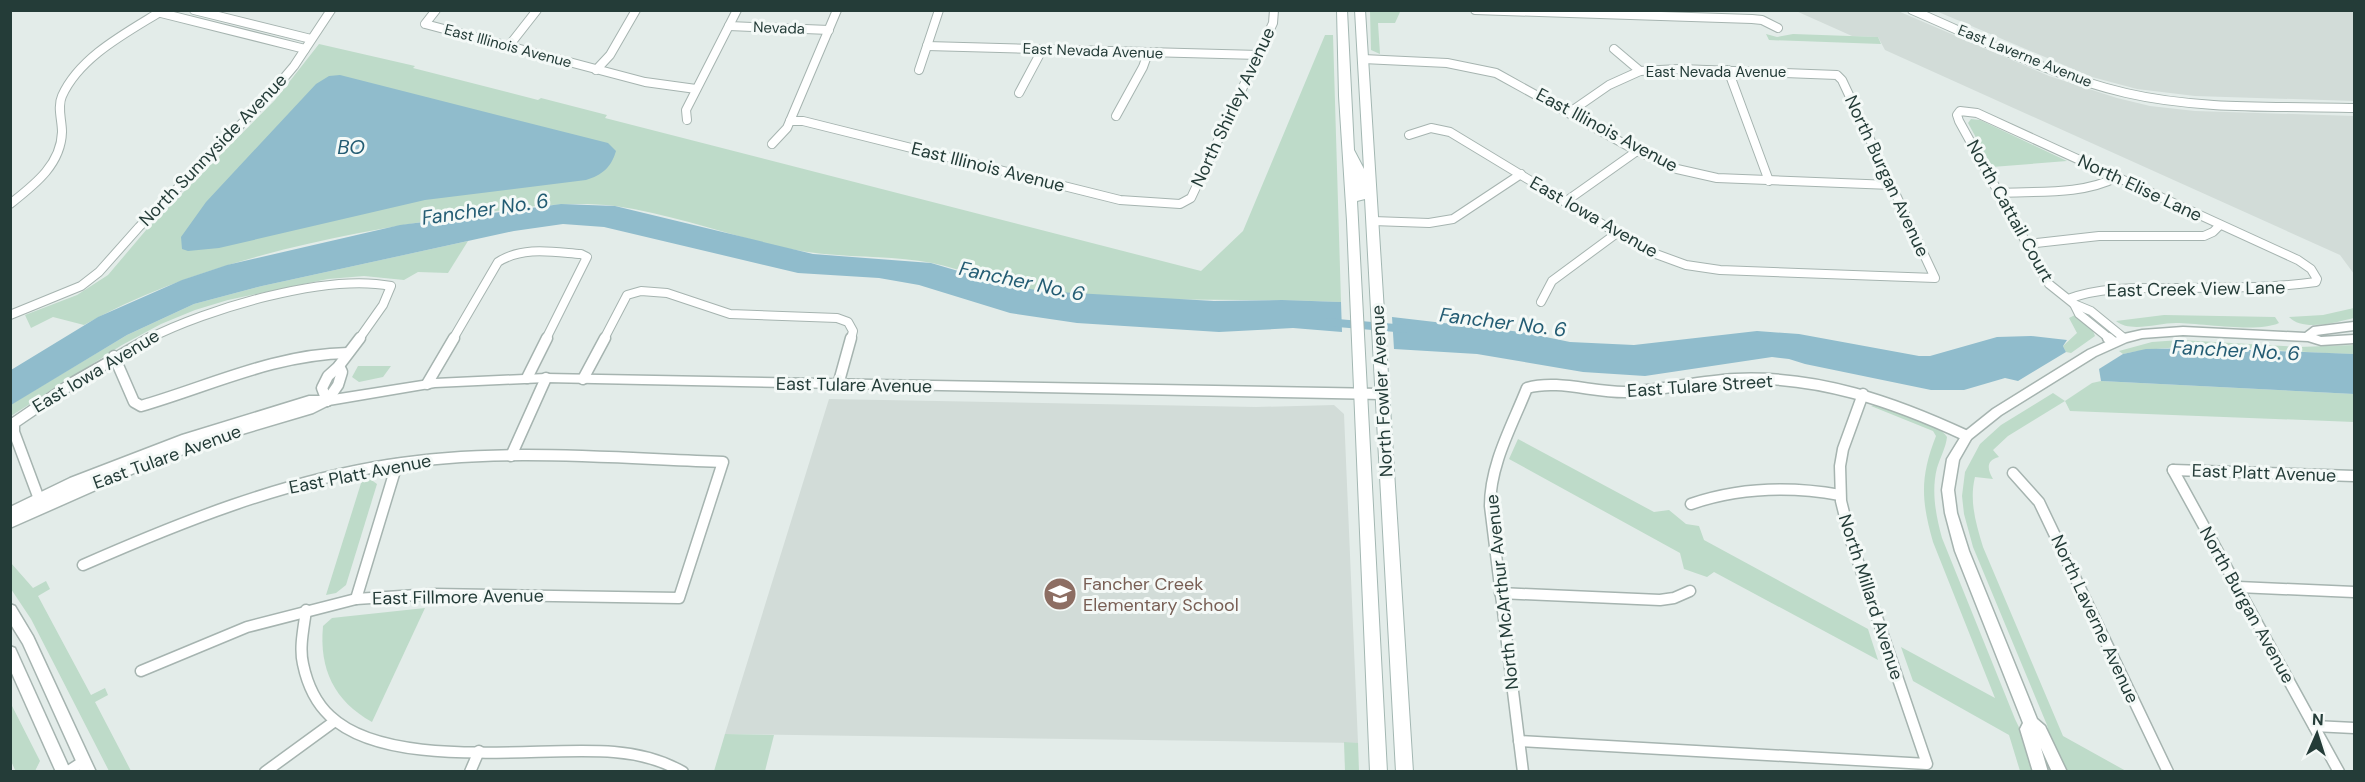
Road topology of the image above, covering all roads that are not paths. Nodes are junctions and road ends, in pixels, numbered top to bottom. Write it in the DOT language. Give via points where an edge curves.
graph roads {
  1 [pos="194,10"];
  2 [pos="331,10"];
  3 [pos="436,10"];
  4 [pos="537,10"];
  5 [pos="636,10"];
  6 [pos="737,10"];
  7 [pos="837,10"];
  8 [pos="939,10"];
  9 [pos="1274,10"];
  10 [pos="1342,10"];
  11 [pos="1360,10"];
  12 [pos="1475,10"];
  13 [pos="1912,10"];
  14 [pos="158,11"];
  15 [pos="1613,13"];
  16 [pos="729,26"];
  17 [pos="1778,28"];
  18 [pos="829,30"];
  19 [pos="311,39"];
  20 [pos="927,46"];
  21 [pos="508,47"];
  22 [pos="305,49"];
  23 [pos="1042,50"];
  24 [pos="1614,50"];
  25 [pos="1148,53"];
  26 [pos="1258,55"];
  27 [pos="1363,58"];
  28 [pos="596,70"];
  29 [pos="919,70"];
  30 [pos="1728,70"];
  31 [pos="1640,71"];
  32 [pos="1837,75"];
  33 [pos="696,89"];
  34 [pos="1019,93"];
  35 [pos="2355,108"];
  36 [pos="1960,111"];
  37 [pos="1570,112"];
  38 [pos="1116,116"];
  39 [pos="687,120"];
  40 [pos="790,121"];
  41 [pos="1409,135"];
  42 [pos="772,144"];
  43 [pos="1347,149"];
  44 [pos="1637,151"];
  45 [pos="1521,174"];
  46 [pos="2117,177"];
  47 [pos="1769,181"];
  48 [pos="1891,184"];
  49 [pos="1999,193"];
  50 [pos="1187,201"];
  51 [pos="1565,202"];
  52 [pos="10,204"];
  53 [pos="1373,221"];
  54 [pos="2220,225"];
  55 [pos="1617,233"];
  56 [pos="2026,244"];
  57 [pos="2315,274"];
  58 [pos="1935,278"];
  59 [pos="1541,302"];
  60 [pos="2071,302"];
  61 [pos="10,315"];
  62 [pos="2355,326"];
  63 [pos="2308,337"];
  64 [pos="2355,339"];
  65 [pos="2118,340"];
  66 [pos="348,353"];
  67 [pos="114,356"];
  68 [pos="339,366"];
  69 [pos="527,378"];
  70 [pos="546,378"];
  71 [pos="583,379"];
  72 [pos="427,384"];
  73 [pos="1532,385"];
  74 [pos="838,386"];
  75 [pos="1360,394"];
  76 [pos="1382,394"];
  77 [pos="1863,394"];
  78 [pos="327,401"];
  79 [pos="1967,436"];
  80 [pos="511,456"];
  81 [pos="397,464"];
  82 [pos="2173,470"];
  83 [pos="2013,472"];
  84 [pos="2355,476"];
  85 [pos="1840,495"];
  86 [pos="39,499"];
  87 [pos="1690,504"];
  88 [pos="10,513"];
  89 [pos="10,523"];
  90 [pos="83,565"];
  91 [pos="2238,587"];
  92 [pos="1690,591"];
  93 [pos="2355,592"];
  94 [pos="1500,593"];
  95 [pos="679,598"];
  96 [pos="356,599"];
  97 [pos="306,609"];
  98 [pos="10,610"];
  99 [pos="10,652"];
  100 [pos="141,671"];
  101 [pos="335,721"];
  102 [pos="2031,724"];
  103 [pos="2314,726"];
  104 [pos="2355,728"];
  105 [pos="1520,741"];
  106 [pos="479,751"];
  107 [pos="86,766"];
  108 [pos="667,767"];
  109 [pos="66,771"];
  110 [pos="265,771"];
  111 [pos="470,771"];
  112 [pos="683,771"];
  113 [pos="1379,771"];
  114 [pos="1405,771"];
  115 [pos="1523,771"];
  116 [pos="2041,771"];
  117 [pos="2060,771"];
  118 [pos="2168,771"];
  119 [pos="2339,771"];
  1 -- 19 [label="street"];
  2 -- 19 [label="street, North Sunnyside Avenue"];
  3 -- 21 [label="street, East Illinois Avenue" via="425,24"];
  4 -- 21 [label="street"];
  5 -- 28 [label="street" via="610,55"];
  6 -- 16 [label="street"];
  7 -- 18 [label="street"];
  8 -- 20 [label="street"];
  9 -- 26 [label="street, North Shirley Avenue" via="1273,23"];
  10 -- 43 [label="main road, North Fowler Avenue"];
  11 -- 27 [label="main road, North Fowler Avenue"];
  12 -- 15 [label="street"];
  13 -- 35 [label="street, East Laverne Avenue" via="2058,72 2126,93 2199,103"];
  14 -- 22 [label="street"];
  14 -- 52 [label="street" via="111,44 70,82 59,106 63,134 54,161 29,190"];
  15 -- 17 [label="street" via="1752,19"];
  16 -- 18 [label="street, Nevada"];
  16 -- 33 [label="street"];
  18 -- 40 [label="street"];
  19 -- 22 [label="street, North Sunnyside Avenue"];
  20 -- 23 [label="street, East Nevada Avenue"];
  20 -- 29 [label="street"];
  21 -- 28 [label="street, East Illinois Avenue"];
  22 -- 61 [label="street, North Sunnyside Avenue" via="249,118 88,282"];
  23 -- 25 [label="street, East Nevada Avenue"];
  23 -- 34 [label="street"];
  24 -- 31 [label="street"];
  25 -- 26 [label="street, East Nevada Avenue"];
  25 -- 38 [label="street"];
  26 -- 50 [label="street, North Shirley Avenue"];
  27 -- 37 [label="street, East Illinois Avenue" via="1479,67"];
  27 -- 53 [label="main road, North Fowler Avenue"];
  28 -- 33 [label="street, East Illinois Avenue" via="653,84"];
  30 -- 31 [label="street, East Nevada Avenue"];
  30 -- 32 [label="street, East Nevada Avenue"];
  30 -- 47 [label="street"];
  31 -- 37 [label="street, East Nevada Avenue" via="1609,85"];
  32 -- 48 [label="street, North Burgan Avenue"];
  33 -- 39 [label="street" via="686,110"];
  36 -- 46 [label="street, North Elise Lane" via="1977,113"];
  36 -- 49 [label="street, North Cattail Court" via="1959,121"];
  37 -- 44 [label="street, East Illinois Avenue"];
  40 -- 42 [label="street"];
  40 -- 50 [label="street, East Illinois Avenue" via="803,121 1120,200 1170,204"];
  41 -- 45 [label="street, East Iowa Avenue" via="1431,128 1450,132"];
  43 -- 53 [label="main road" via="1359,171 1360,213"];
  43 -- 75 [label="main road, North Fowler Avenue"];
  44 -- 47 [label="street, East Illinois Avenue" via="1697,175"];
  44 -- 51 [label="street"];
  45 -- 51 [label="street, East Iowa Avenue"];
  45 -- 53 [label="street" via="1453,219 1429,223"];
  46 -- 49 [label="street" via="2095,187"];
  46 -- 54 [label="street, North Elise Lane"];
  47 -- 48 [label="street, East Illinois Avenue"];
  48 -- 58 [label="street, North Burgan Avenue"];
  49 -- 56 [label="street, North Cattail Court"];
  51 -- 55 [label="street, East Iowa Avenue"];
  53 -- 76 [label="main road, North Fowler Avenue"];
  54 -- 56 [label="street" via="2204,236 2099,236"];
  54 -- 57 [label="street, North Elise Lane" via="2298,260"];
  55 -- 58 [label="street, East Iowa Avenue" via="1664,258 1705,268"];
  55 -- 59 [label="street" via="1552,281"];
  56 -- 60 [label="street, North Cattail Court" via="2049,284"];
  57 -- 60 [label="street, East Creek View Lane" via="2316,282 2295,286 2114,288 2084,293"];
  60 -- 65 [label="street, North Cattail Court" via="2079,314"];
  62 -- 63 [label="street" via="2313,331"];
  63 -- 64 [label="street" via="2321,341"];
  63 -- 65 [label="street" via="2183,331"];
  65 -- 79 [label="street" via="1996,412"];
  66 -- 67 [label="street" via="286,361 141,406 135,402"];
  66 -- 67 [label="street, East Iowa Avenue" via="391,286 336,285 235,304 183,321"];
  66 -- 68 [label="street"];
  67 -- 86 [label="street, East Iowa Avenue" via="14,423"];
  68 -- 78 [label="street" via="342,372 338,385"];
  68 -- 78 [label="street" via="324,380 322,388"];
  69 -- 70 [label="street, East Tulare Avenue"];
  69 -- 72 [label="street, East Tulare Avenue"];
  69 -- 72 [label="street" via="587,257 581,254 523,251 506,255 498,262"];
  70 -- 71 [label="street, East Tulare Avenue"];
  70 -- 80 [label="street"];
  71 -- 74 [label="street, East Tulare Avenue"];
  71 -- 74 [label="street" via="627,295 652,291 727,313 837,318 848,322 853,331"];
  72 -- 78 [label="street, East Tulare Avenue"];
  73 -- 77 [label="street, East Tulare Street" via="1641,391 1712,381 1768,379"];
  73 -- 94 [label="street, North McArthur Avenue" via="1525,392 1500,451 1490,486"];
  74 -- 75 [label="street, East Tulare Avenue"];
  75 -- 76 [label="street, East Tulare Avenue"];
  75 -- 113 [label="main road, North Fowler Avenue"];
  76 -- 114 [label="main road, North Fowler Avenue"];
  77 -- 79 [label="street, East Tulare Street"];
  77 -- 85 [label="street, North Millard Avenue" via="1842,444"];
  78 -- 86 [label="street, East Tulare Avenue" via="309,401 213,429"];
  78 -- 89 [label="street, East Tulare Avenue" via="146,462"];
  79 -- 102 [label="street" via="1953,459 1948,490 1951,513 1962,551"];
  80 -- 81 [label="street, East Platt Avenue"];
  80 -- 95 [label="street, East Platt Avenue" via="723,462"];
  81 -- 90 [label="street, East Platt Avenue" via="326,477 229,505"];
  81 -- 96 [label="street"];
  82 -- 84 [label="street, East Platt Avenue"];
  82 -- 91 [label="street, North Burgan Avenue"];
  83 -- 118 [label="street, North Laverne Avenue" via="2039,502"];
  85 -- 87 [label="street" via="1762,489 1722,493"];
  85 -- 105 [label="street, North Millard Avenue" via="1851,541 1927,764"];
  86 -- 88 [label="street, East Tulare Avenue"];
  91 -- 93 [label="street"];
  91 -- 103 [label="street, North Burgan Avenue"];
  92 -- 94 [label="street" via="1660,600"];
  94 -- 105 [label="street, North McArthur Avenue"];
  95 -- 96 [label="street, East Fillmore Avenue" via="432,594"];
  96 -- 97 [label="street, East Fillmore Avenue"];
  97 -- 100 [label="street, East Fillmore Avenue" via="238,630"];
  97 -- 101 [label="street" via="303,666 319,700"];
  98 -- 107 [label="street" via="28,640"];
  99 -- 109 [label="street"];
  101 -- 106 [label="street" via="365,738 394,746"];
  101 -- 110 [label="street"];
  102 -- 116 [label="street" via="2026,729"];
  102 -- 117 [label="street" via="2040,731"];
  103 -- 104 [label="street"];
  103 -- 119 [label="street, North Burgan Avenue"];
  105 -- 115 [label="street, North McArthur Avenue"];
  106 -- 108 [label="street" via="612,752 640,755"];
  106 -- 111 [label="street"];
  107 -- 109 [label="street"];
  108 -- 112 [label="street"];
}
